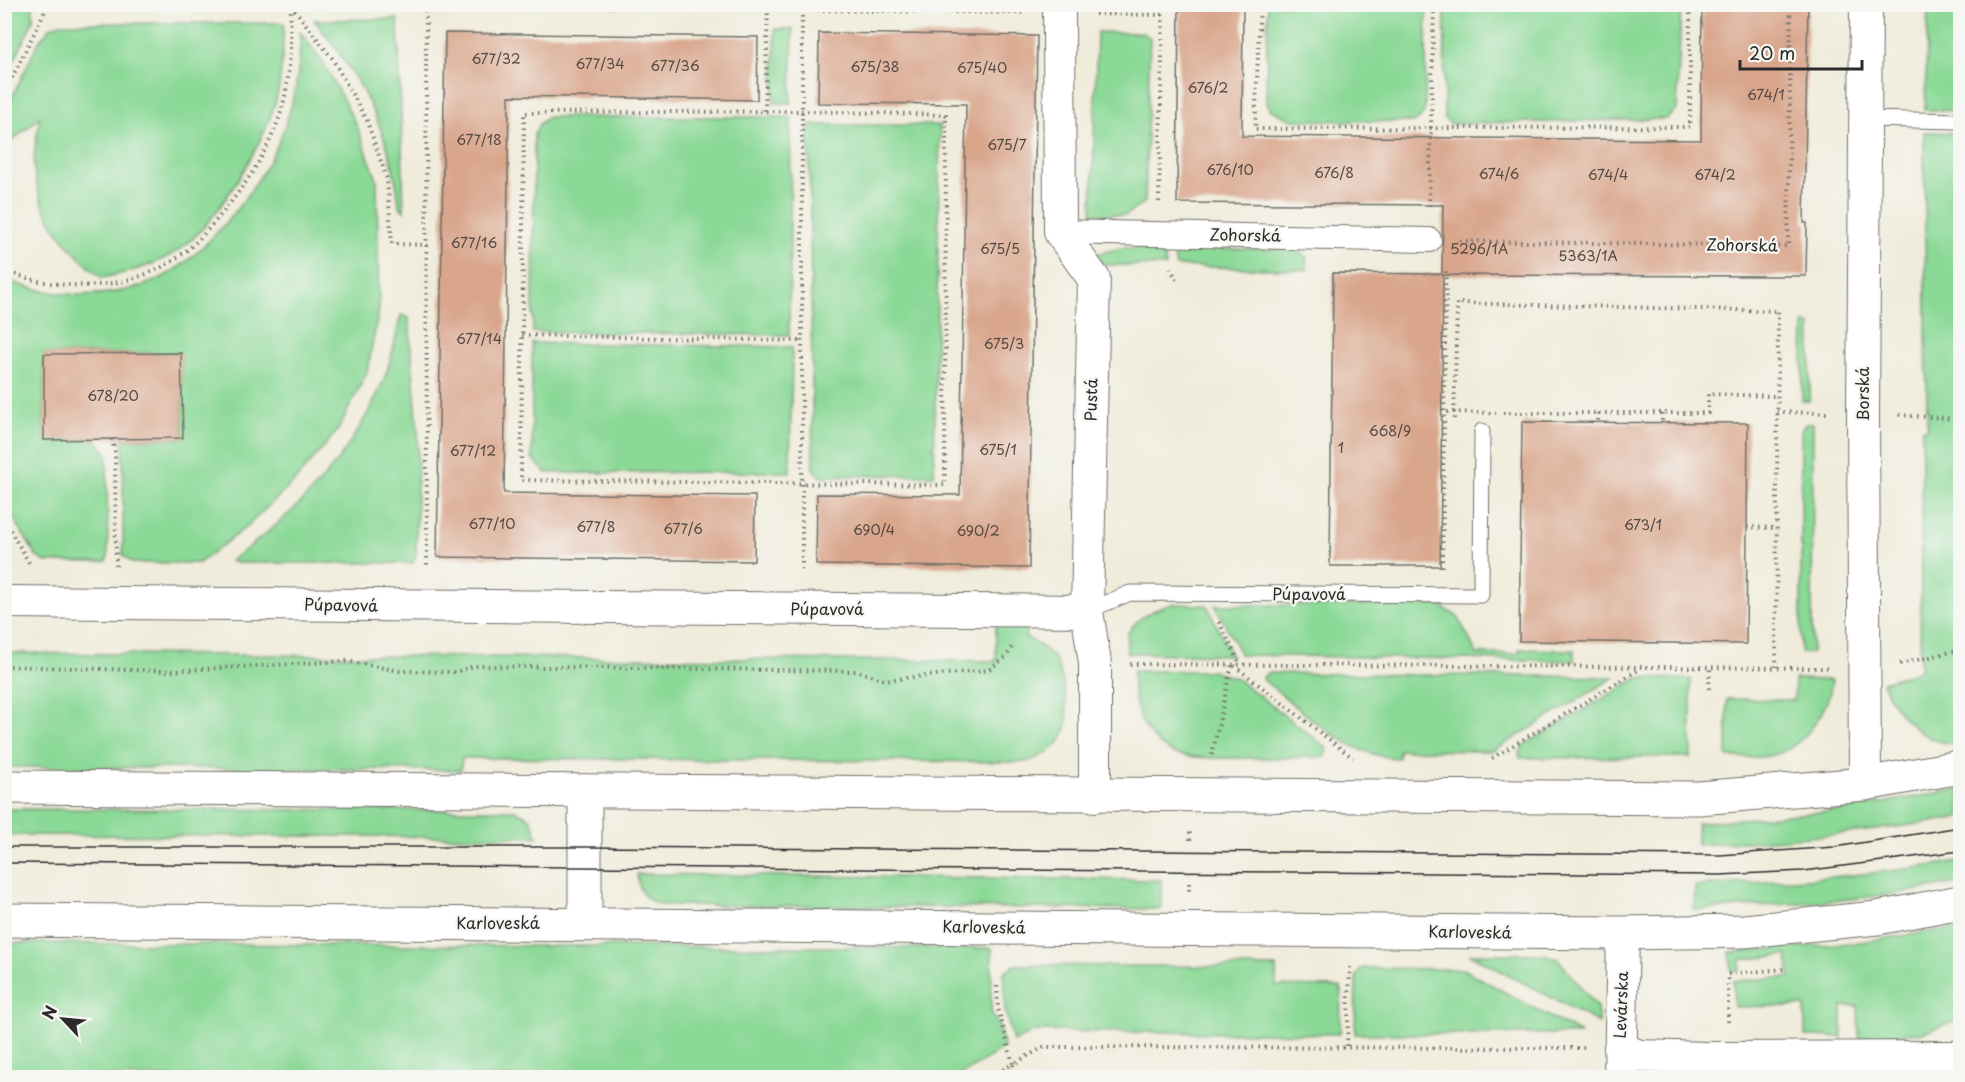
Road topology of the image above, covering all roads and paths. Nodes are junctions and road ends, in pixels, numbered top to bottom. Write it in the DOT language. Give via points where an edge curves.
graph roads {
  1 [pos="328,4"];
  2 [pos="421,4"];
  3 [pos="1164,4"];
  4 [pos="1260,4"];
  5 [pos="1434,4"];
  6 [pos="1690,4"];
  7 [pos="1791,4"];
  8 [pos="1866,4"];
  9 [pos="291,5"];
  10 [pos="426,5"];
  11 [pos="48,6"];
  12 [pos="802,7"];
  13 [pos="768,8"];
  14 [pos="1059,13"];
  15 [pos="1163,15"];
  16 [pos="4,94"];
  17 [pos="765,111"];
  18 [pos="801,111"];
  19 [pos="1865,119"];
  20 [pos="1960,121"];
  21 [pos="1430,129"];
  22 [pos="1060,232"];
  23 [pos="1158,234"];
  24 [pos="1429,240"];
  25 [pos="1455,240"];
  26 [pos="428,244"];
  27 [pos="1170,268"];
  28 [pos="4,270"];
  29 [pos="1179,283"];
  30 [pos="1445,290"];
  31 [pos="522,335"];
  32 [pos="803,341"];
  33 [pos="1777,396"];
  34 [pos="1445,412"];
  35 [pos="1777,412"];
  36 [pos="1598,413"];
  37 [pos="1662,413"];
  38 [pos="1832,413"];
  39 [pos="1455,415"];
  40 [pos="1897,415"];
  41 [pos="1960,419"];
  42 [pos="1598,422"];
  43 [pos="1662,422"];
  44 [pos="1482,431"];
  45 [pos="112,439"];
  46 [pos="803,483"];
  47 [pos="4,520"];
  48 [pos="1747,527"];
  49 [pos="1776,528"];
  50 [pos="33,569"];
  51 [pos="116,570"];
  52 [pos="427,571"];
  53 [pos="802,574"];
  54 [pos="1442,577"];
  55 [pos="4,602"];
  56 [pos="1087,611"];
  57 [pos="1215,615"];
  58 [pos="1015,642"];
  59 [pos="1960,650"];
  60 [pos="1919,662"];
  61 [pos="1124,663"];
  62 [pos="1232,664"];
  63 [pos="1240,664"];
  64 [pos="4,666"];
  65 [pos="1710,667"];
  66 [pos="1776,667"];
  67 [pos="1641,668"];
  68 [pos="1838,668"];
  69 [pos="1709,689"];
  70 [pos="1212,755"];
  71 [pos="1353,759"];
  72 [pos="1489,760"];
  73 [pos="1960,767"];
  74 [pos="1865,784"];
  75 [pos="4,787"];
  76 [pos="585,791"];
  77 [pos="1095,796"];
  78 [pos="1960,902"];
  79 [pos="4,920"];
  80 [pos="585,923"];
  81 [pos="1623,933"];
  82 [pos="1350,960"];
  83 [pos="1785,969"];
  84 [pos="997,982"];
  85 [pos="1347,1046"];
  86 [pos="1960,1057"];
  87 [pos="1620,1063"];
  88 [pos="1013,1064"];
  89 [pos="1730,1068"];
  90 [pos="987,1077"];
  91 [pos="1015,1077"];
  1 -- 9 [label="path"];
  2 -- 10 [label="path"];
  3 -- 15 [label="path"];
  4 -- 21 [label="path" via="1255,129"];
  5 -- 21 [label="path"];
  6 -- 21 [label="path" via="1690,128"];
  7 -- 25 [label="path, Zohorská" via="1788,246"];
  8 -- 19 [label="street, Borská"];
  9 -- 11 [label="path"];
  9 -- 26 [label="path" via="332,58 367,121 387,179 392,244"];
  9 -- 28 [label="path" via="285,96 272,136 249,178 221,215 184,252 142,276 83,288 29,281"];
  10 -- 13 [label="path"];
  10 -- 26 [label="path"];
  11 -- 16 [label="path"];
  12 -- 13 [label="path"];
  12 -- 14 [label="path"];
  12 -- 18 [label="path"];
  13 -- 17 [label="path"];
  14 -- 15 [label="path"];
  14 -- 22 [label="street"];
  15 -- 23 [label="path"];
  17 -- 18 [label="path"];
  17 -- 31 [label="path" via="524,113"];
  18 -- 32 [label="path"];
  18 -- 46 [label="path" via="946,115 945,485"];
  19 -- 20 [label="lane"];
  19 -- 74 [label="street, Borská"];
  21 -- 24 [label="path"];
  22 -- 23 [label="street, Zohorská"];
  22 -- 56 [label="street, Pustá" via="1094,279"];
  23 -- 24 [label="street, Zohorská"];
  26 -- 52 [label="path"];
  27 -- 29 [label="path"];
  30 -- 34 [label="path"];
  31 -- 32 [label="path"];
  31 -- 46 [label="path" via="521,480"];
  32 -- 46 [label="path"];
  33 -- 35 [label="path"];
  33 -- 37 [label="path" via="1708,394 1708,413"];
  33 -- 39 [label="path" via="1778,311 1457,303"];
  34 -- 36 [label="path, bridge"];
  34 -- 54 [label="path"];
  35 -- 38 [label="path"];
  35 -- 49 [label="path"];
  36 -- 37 [label="path"];
  36 -- 42 [label="path"];
  37 -- 43 [label="path"];
  40 -- 41 [label="path"];
  44 -- 56 [label="lane, Púpavová" via="1481,595 1130,593"];
  45 -- 51 [label="path"];
  46 -- 53 [label="path"];
  47 -- 50 [label="path"];
  48 -- 49 [label="path"];
  49 -- 66 [label="path"];
  55 -- 56 [label="street, Púpavová"];
  56 -- 77 [label="street, Pustá" via="1095,663"];
  57 -- 63 [label="path"];
  58 -- 64 [label="path" via="1006,657 988,670 884,680 857,671 474,666 456,672 399,671 346,661 168,671"];
  59 -- 60 [label="path"];
  61 -- 62 [label="path"];
  62 -- 63 [label="path"];
  62 -- 70 [label="path"];
  62 -- 71 [label="path"];
  63 -- 67 [label="path"];
  65 -- 66 [label="path"];
  65 -- 67 [label="path"];
  65 -- 69 [label="path"];
  66 -- 68 [label="path"];
  67 -- 72 [label="path"];
  73 -- 74 [label="main road"];
  74 -- 77 [label="main road" via="1699,798"];
  75 -- 76 [label="main road"];
  76 -- 77 [label="main road"];
  76 -- 80 [label="main road"];
  78 -- 81 [label="main road, Karloveská" via="1877,918 1744,931"];
  79 -- 80 [label="main road, Karloveská"];
  80 -- 81 [label="main road, Karloveská"];
  81 -- 87 [label="street, Levárska"];
  82 -- 85 [label="path"];
  83 -- 89 [label="path" via="1728,975"];
  84 -- 88 [label="path" via="998,1008"];
  85 -- 87 [label="path"];
  85 -- 88 [label="path" via="1044,1047"];
  86 -- 89 [label="street"];
  87 -- 89 [label="street" via="1639,1056"];
  88 -- 90 [label="path"];
  88 -- 91 [label="path"];
}
